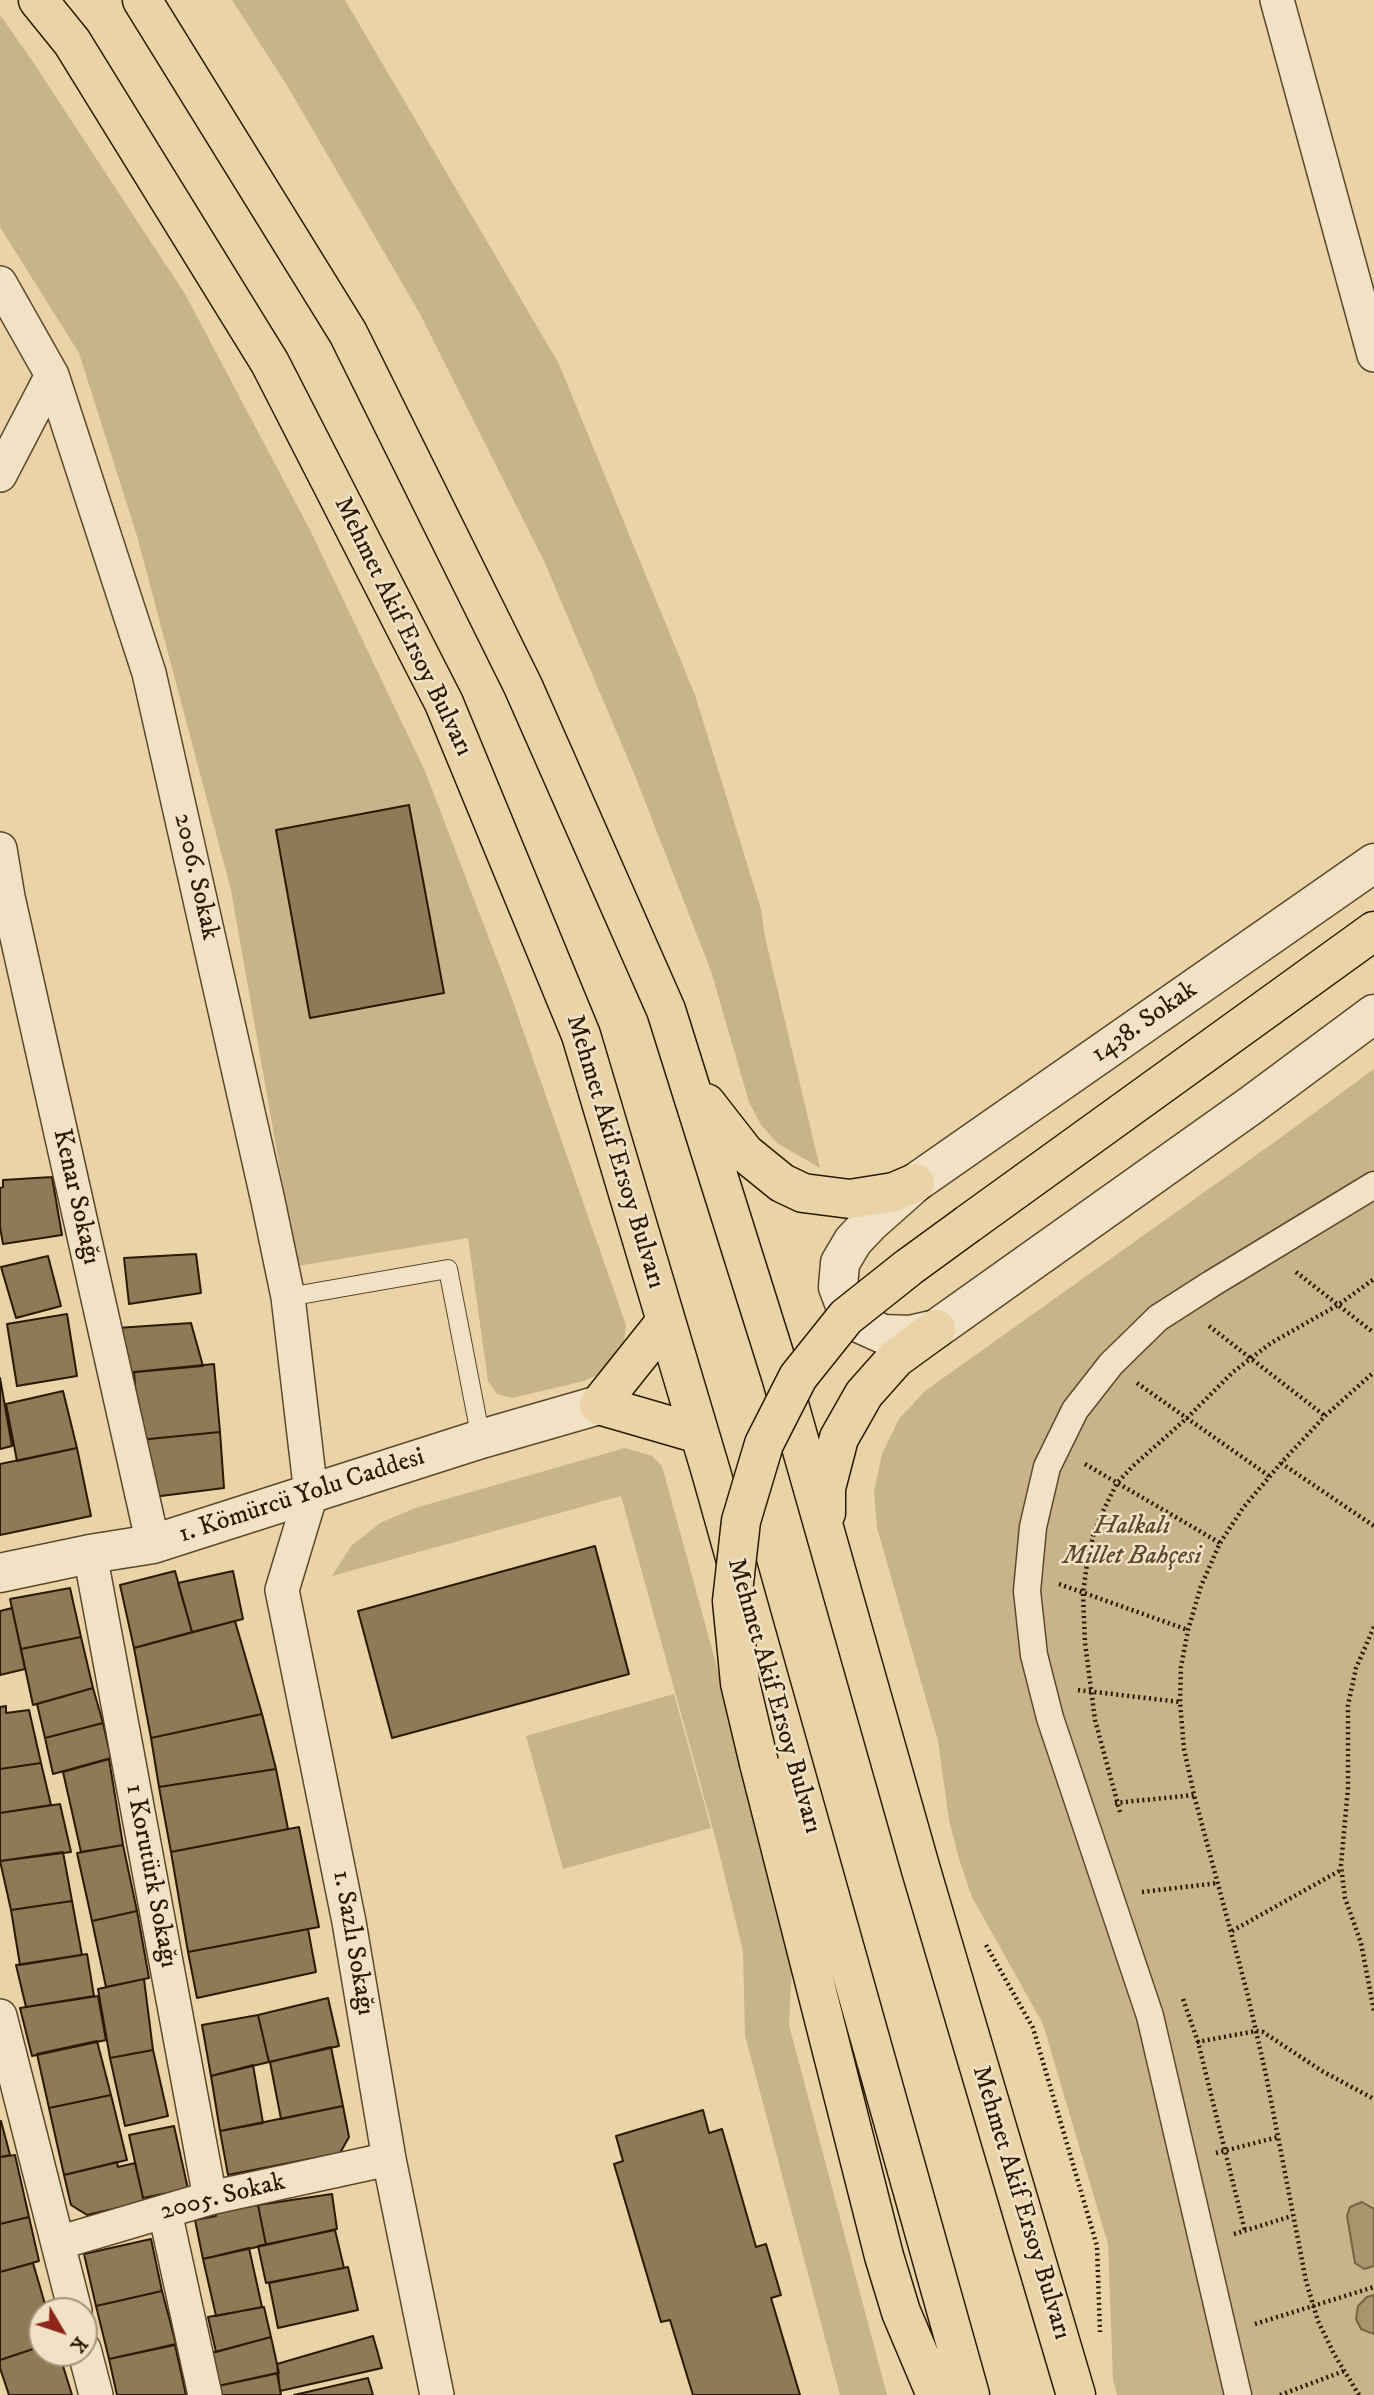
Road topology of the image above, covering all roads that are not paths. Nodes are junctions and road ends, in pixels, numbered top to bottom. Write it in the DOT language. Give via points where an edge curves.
graph roads {
  1 [pos="38,0"];
  2 [pos="142,0"];
  3 [pos="1278,0"];
  4 [pos="0,283"];
  5 [pos="1374,355"];
  6 [pos="52,374"];
  7 [pos="0,475"];
  8 [pos="0,849"];
  9 [pos="1374,863"];
  10 [pos="1374,931"];
  11 [pos="1374,1014"];
  12 [pos="685,1067"];
  13 [pos="915,1183"];
  14 [pos="1374,1185"];
  15 [pos="288,1297"];
  16 [pos="666,1321"];
  17 [pos="936,1329"];
  18 [pos="599,1405"];
  19 [pos="699,1434"];
  20 [pos="481,1438"];
  21 [pos="311,1494"];
  22 [pos="826,1539"];
  23 [pos="153,1544"];
  24 [pos="90,1554"];
  25 [pos="0,1573"];
  26 [pos="0,2016"];
  27 [pos="389,2159"];
  28 [pos="210,2198"];
  29 [pos="165,2212"];
  30 [pos="58,2243"];
  31 [pos="72,2297"];
  32 [pos="89,2367"];
  33 [pos="96,2395"];
  34 [pos="205,2395"];
  35 [pos="437,2395"];
  36 [pos="936,2395"];
  37 [pos="970,2395"];
  38 [pos="1076,2395"];
  39 [pos="1238,2395"];
  1 -- 16 [label="main road, Mehmet Akif Ersoy Bulvarı" via="72,42 270,363 444,703 581,1035"];
  2 -- 12 [label="main road, Mehmet Akif Ersoy Bulvarı" via="348,333 523,686 666,1010"];
  3 -- 5 [label="street"];
  4 -- 6 [label="street, 2006. Sokak"];
  6 -- 7 [label="street"];
  6 -- 15 [label="street, 2006. Sokak" via="149,673"];
  8 -- 23 [label="street, Kenar Sokağı"];
  9 -- 13 [label="street, 1438. Sokak"];
  10 -- 36 [label="main road, bridge" via="909,1266 846,1317 798,1377 764,1444 741,1521 732,1601 740,1683 884,2256 901,2312"];
  11 -- 17 [label="street"];
  12 -- 13 [label="main road" via="730,1136 782,1183 803,1193 850,1199 894,1192"];
  12 -- 22 [label="main road, Mehmet Akif Ersoy Bulvarı" via="781,1376"];
  13 -- 17 [label="street, 1438. Sokak" via="853,1241 840,1263 838,1287 846,1308 861,1324 883,1334 910,1335"];
  14 -- 39 [label="street" via="1158,1318 1111,1364 1075,1410 1047,1467 1032,1527 1027,1591 1034,1655 1050,1718 1138,1976"];
  15 -- 20 [label="lane" via="447,1269"];
  15 -- 21 [label="street, 2006. Sokak"];
  16 -- 18 [label="main road"];
  16 -- 19 [label="main road, Mehmet Akif Ersoy Bulvarı"];
  17 -- 22 [label="main road" via="896,1358 864,1394 839,1438 826,1488"];
  18 -- 19 [label="main road"];
  18 -- 20 [label="street, 1. Kömürcü Yolu Caddesi"];
  19 -- 37 [label="main road, Mehmet Akif Ersoy Bulvarı"];
  20 -- 21 [label="street, 1. Kömürcü Yolu Caddesi"];
  21 -- 23 [label="street, 1. Kömürcü Yolu Caddesi"];
  21 -- 27 [label="street, 1. Sazlı Sokağı" via="282,1590 349,1922"];
  22 -- 38 [label="main road, Mehmet Akif Ersoy Bulvarı"];
  23 -- 24 [label="street, 1. Kömürcü Yolu Caddesi"];
  24 -- 25 [label="street, 1. Kömürcü Yolu Caddesi"];
  24 -- 28 [label="street, 1 Korutürk Sokağı"];
  26 -- 30 [label="street"];
  27 -- 28 [label="street, 2005. Sokak"];
  27 -- 35 [label="street, 1. Sazlı Sokağı"];
  28 -- 29 [label="street, 2005. Sokak"];
  29 -- 30 [label="street, 2005. Sokak"];
  29 -- 34 [label="street"];
  30 -- 31 [label="street"];
  32 -- 33 [label="street"];
}
